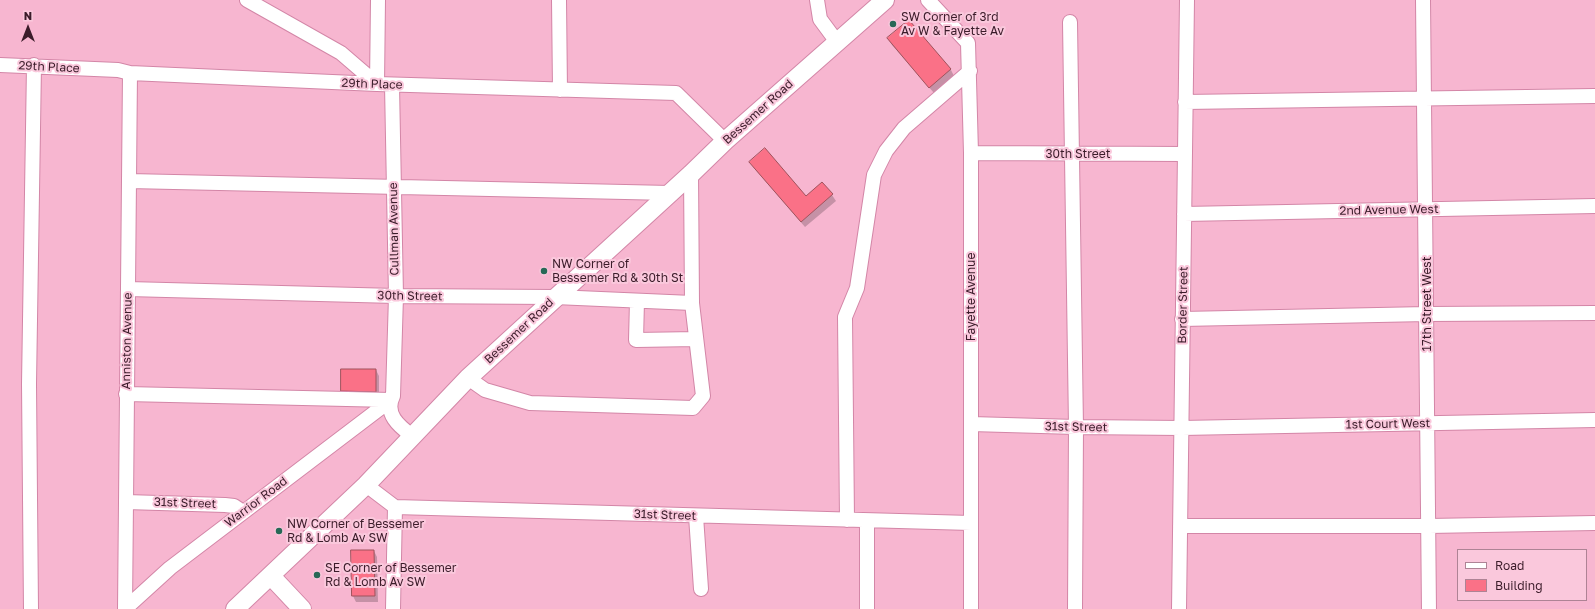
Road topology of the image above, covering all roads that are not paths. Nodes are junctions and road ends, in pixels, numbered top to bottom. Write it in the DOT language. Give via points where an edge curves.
graph roads {
  1 [pos="247,0"];
  2 [pos="378,0"];
  3 [pos="559,0"];
  4 [pos="818,0"];
  5 [pos="885,0"];
  6 [pos="928,0"];
  7 [pos="1187,0"];
  8 [pos="1423,0"];
  9 [pos="1070,22"];
  10 [pos="837,42"];
  11 [pos="0,64"];
  12 [pos="34,66"];
  13 [pos="970,71"];
  14 [pos="130,73"];
  15 [pos="377,84"];
  16 [pos="392,84"];
  17 [pos="560,90"];
  18 [pos="1595,96"];
  19 [pos="1424,98"];
  20 [pos="1185,102"];
  21 [pos="725,141"];
  22 [pos="971,153"];
  23 [pos="1072,154"];
  24 [pos="1185,154"];
  25 [pos="691,174"];
  26 [pos="129,181"];
  27 [pos="394,188"];
  28 [pos="670,193"];
  29 [pos="1595,206"];
  30 [pos="1426,210"];
  31 [pos="1184,214"];
  32 [pos="128,289"];
  33 [pos="396,296"];
  34 [pos="555,297"];
  35 [pos="637,301"];
  36 [pos="692,303"];
  37 [pos="1595,313"];
  38 [pos="1427,314"];
  39 [pos="1182,319"];
  40 [pos="696,340"];
  41 [pos="468,378"];
  42 [pos="126,394"];
  43 [pos="391,400"];
  44 [pos="1595,420"];
  45 [pos="1427,423"];
  46 [pos="971,424"];
  47 [pos="1076,427"];
  48 [pos="1182,428"];
  49 [pos="412,436"];
  50 [pos="366,485"];
  51 [pos="126,502"];
  52 [pos="395,507"];
  53 [pos="243,512"];
  54 [pos="696,516"];
  55 [pos="847,520"];
  56 [pos="868,521"];
  57 [pos="971,523"];
  58 [pos="1595,523"];
  59 [pos="1180,526"];
  60 [pos="1429,526"];
  61 [pos="271,576"];
  62 [pos="701,589"];
  63 [pos="30,609"];
  64 [pos="125,609"];
  65 [pos="235,609"];
  66 [pos="302,609"];
  67 [pos="393,609"];
  68 [pos="867,609"];
  69 [pos="971,609"];
  70 [pos="1075,609"];
  71 [pos="1178,609"];
  72 [pos="1429,609"];
  1 -- 15 [label="street" via="341,53"];
  2 -- 15 [label="street"];
  3 -- 17 [label="street"];
  4 -- 10 [label="street" via="820,19"];
  5 -- 10 [label="main road, Bessemer Road"];
  6 -- 13 [label="street, Fayette Avenue" via="968,43"];
  7 -- 20 [label="street, Border Street"];
  8 -- 19 [label="street, 17th Street West"];
  9 -- 23 [label="street"];
  10 -- 21 [label="main road, Bessemer Road"];
  11 -- 12 [label="street, 29th Place"];
  12 -- 14 [label="street, 29th Place" via="118,70"];
  12 -- 63 [label="street" via="29,384"];
  13 -- 22 [label="street, Fayette Avenue"];
  13 -- 55 [label="street" via="904,128 886,151 874,175 857,288 845,317"];
  14 -- 15 [label="street, 29th Place"];
  14 -- 26 [label="street, Anniston Avenue"];
  15 -- 16 [label="street, 29th Place"];
  16 -- 17 [label="street, 29th Place"];
  16 -- 27 [label="street, Cullman Avenue"];
  17 -- 21 [label="street, 29th Place" via="676,93"];
  18 -- 19 [label="street"];
  19 -- 20 [label="street"];
  19 -- 30 [label="street, 17th Street West"];
  20 -- 24 [label="street, Border Street"];
  21 -- 25 [label="main road, Bessemer Road"];
  22 -- 23 [label="street, 30th Street"];
  22 -- 46 [label="street, Fayette Avenue"];
  23 -- 24 [label="street, 30th Street"];
  23 -- 47 [label="street"];
  24 -- 31 [label="street, Border Street"];
  25 -- 28 [label="main road, Bessemer Road"];
  25 -- 36 [label="street"];
  26 -- 27 [label="street"];
  26 -- 32 [label="street, Anniston Avenue"];
  27 -- 28 [label="street"];
  27 -- 33 [label="street, Cullman Avenue"];
  28 -- 34 [label="main road, Bessemer Road"];
  29 -- 30 [label="street, 2nd Avenue West"];
  30 -- 31 [label="street, 2nd Avenue West"];
  30 -- 38 [label="street, 17th Street West"];
  31 -- 39 [label="street, Border Street"];
  32 -- 33 [label="street, 30th Street"];
  32 -- 42 [label="street, Anniston Avenue"];
  33 -- 34 [label="street, 30th Street"];
  33 -- 43 [label="street, Cullman Avenue"];
  34 -- 35 [label="street, 30th Street"];
  34 -- 41 [label="main road, Bessemer Road"];
  35 -- 36 [label="street, 30th Street"];
  35 -- 40 [label="street" via="636,340"];
  36 -- 40 [label="street"];
  37 -- 38 [label="street"];
  38 -- 39 [label="street"];
  38 -- 45 [label="street, 17th Street West"];
  39 -- 48 [label="street, Border Street"];
  40 -- 41 [label="street" via="703,396 693,408 530,403 485,390"];
  41 -- 49 [label="main road, Bessemer Road"];
  42 -- 43 [label="street"];
  42 -- 51 [label="street, Anniston Avenue"];
  43 -- 49 [label="street, Cullman Avenue" via="392,417"];
  43 -- 53 [label="street, Warrior Road"];
  44 -- 45 [label="street, 1st Court West"];
  45 -- 48 [label="street, 1st Court West"];
  45 -- 60 [label="street, 17th Street West"];
  46 -- 47 [label="street, 31st Street"];
  46 -- 57 [label="street, Fayette Avenue"];
  47 -- 48 [label="street, 31st Street"];
  47 -- 70 [label="street"];
  48 -- 59 [label="street, Border Street"];
  49 -- 50 [label="main road, Bessemer Road"];
  50 -- 52 [label="street"];
  50 -- 61 [label="main road, Bessemer Road"];
  51 -- 53 [label="street, 31st Street" via="226,505 234,506"];
  51 -- 64 [label="street, Anniston Avenue"];
  52 -- 54 [label="street, 31st Street"];
  52 -- 67 [label="street"];
  53 -- 64 [label="street, Warrior Road" via="170,568"];
  54 -- 55 [label="street, 31st Street"];
  54 -- 62 [label="street"];
  55 -- 56 [label="street, 31st Street"];
  56 -- 57 [label="street, 31st Street"];
  56 -- 68 [label="street"];
  57 -- 69 [label="street, Fayette Avenue"];
  58 -- 60 [label="street"];
  59 -- 60 [label="street"];
  59 -- 71 [label="street, Border Street"];
  60 -- 72 [label="street, 17th Street West"];
  61 -- 65 [label="main road, Bessemer Road"];
  61 -- 66 [label="main road"];
}
